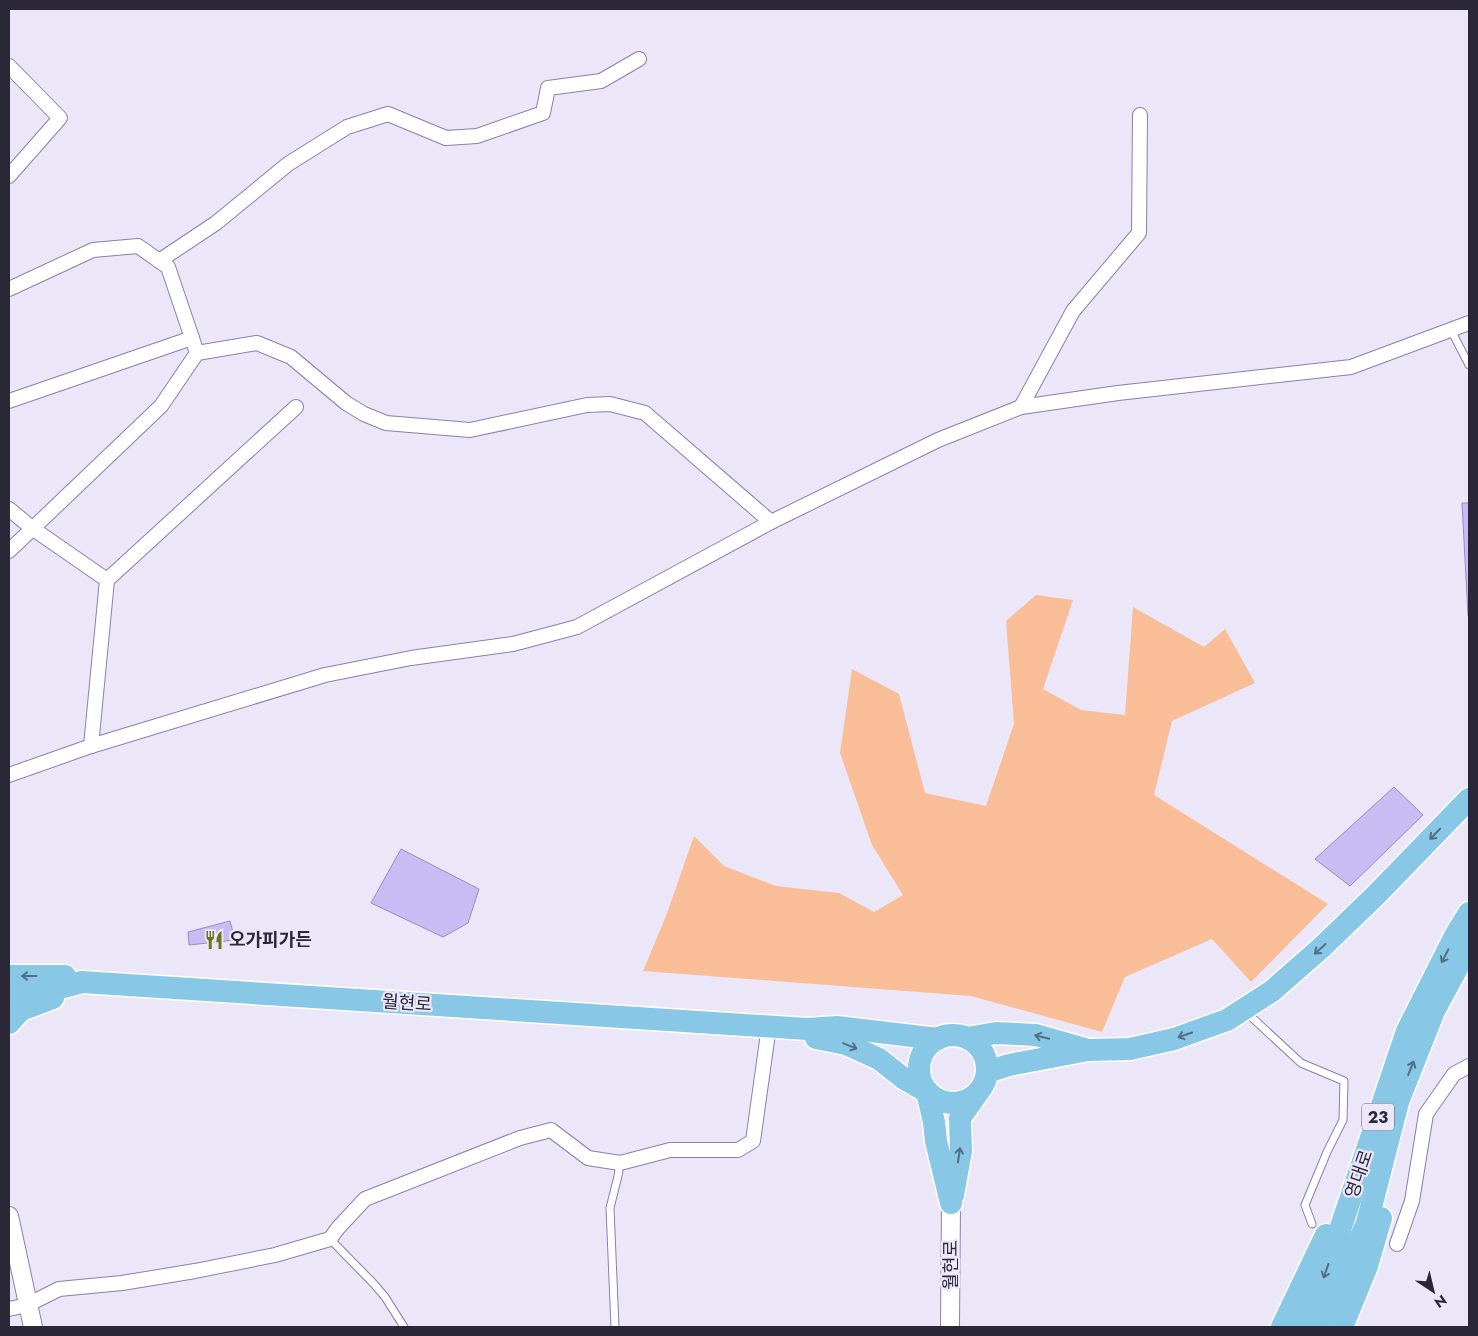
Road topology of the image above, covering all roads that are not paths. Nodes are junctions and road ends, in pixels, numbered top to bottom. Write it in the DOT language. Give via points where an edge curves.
graph roads {
  1 [pos="639,59"];
  2 [pos="11,71"];
  3 [pos="1140,115"];
  4 [pos="9,176"];
  5 [pos="159,261"];
  6 [pos="9,289"];
  7 [pos="1469,323"];
  8 [pos="1452,330"];
  9 [pos="192,338"];
  10 [pos="197,353"];
  11 [pos="1469,366"];
  12 [pos="9,401"];
  13 [pos="296,407"];
  14 [pos="1021,407"];
  15 [pos="9,509"];
  16 [pos="770,522"];
  17 [pos="32,528"];
  18 [pos="9,550"];
  19 [pos="107,580"];
  20 [pos="91,746"];
  21 [pos="9,775"];
  22 [pos="1469,799"];
  23 [pos="1469,913"];
  24 [pos="1469,946"];
  25 [pos="9,976"];
  26 [pos="82,982"];
  27 [pos="9,995"];
  28 [pos="1244,1010"];
  29 [pos="9,1023"];
  30 [pos="769,1026"];
  31 [pos="807,1029"];
  32 [pos="967,1038"];
  33 [pos="938,1039"];
  34 [pos="1088,1050"];
  35 [pos="1469,1066"];
  36 [pos="983,1082"];
  37 [pos="927,1092"];
  38 [pos="1380,1136"];
  39 [pos="620,1163"];
  40 [pos="951,1203"];
  41 [pos="9,1216"];
  42 [pos="1312,1224"];
  43 [pos="330,1239"];
  44 [pos="1394,1243"];
  45 [pos="27,1305"];
  46 [pos="9,1309"];
  47 [pos="33,1327"];
  48 [pos="404,1327"];
  49 [pos="615,1327"];
  50 [pos="950,1327"];
  51 [pos="1282,1327"];
  52 [pos="1300,1327"];
  53 [pos="1319,1327"];
  54 [pos="1342,1327"];
  1 -- 5 [label="street" via="601,81 548,88 543,113 477,136 446,138 388,114 347,126 288,164 216,223"];
  2 -- 4 [label="street" via="60,118"];
  3 -- 14 [label="street" via="1139,233 1073,311"];
  5 -- 6 [label="street" via="138,246 92,250"];
  5 -- 9 [label="street" via="168,267"];
  7 -- 8 [label="street"];
  8 -- 11 [label="lane"];
  8 -- 14 [label="street" via="1351,367"];
  9 -- 10 [label="street"];
  9 -- 12 [label="street"];
  10 -- 16 [label="street" via="257,343 290,356 346,402 386,423 470,430 587,405 610,404 645,413"];
  10 -- 17 [label="street" via="161,406"];
  13 -- 19 [label="street"];
  14 -- 16 [label="street" via="938,440"];
  15 -- 17 [label="street"];
  16 -- 20 [label="street" via="577,627 512,644 411,658 325,675"];
  17 -- 18 [label="street"];
  17 -- 19 [label="street"];
  19 -- 20 [label="street"];
  20 -- 21 [label="street"];
  22 -- 28 [label="main road, one-way" via="1321,948 1272,991"];
  23 -- 38 [label="main road, 영대로 / 23, one-way" via="1407,1031"];
  38 -- 24 [label="main road, 영대로 / 23, one-way" via="1398,1102 1434,1012"];
  26 -- 25 [label="main road, one-way" via="64,976"];
  26 -- 27 [label="main road, 월현로" via="52,990"];
  26 -- 29 [label="main road" via="21,1010"];
  26 -- 30 [label="main road, 월현로"];
  28 -- 34 [label="main road, one-way" via="1227,1020 1174,1038 1130,1049"];
  28 -- 42 [label="lane" via="1302,1063 1344,1081 1342,1120 1306,1205"];
  30 -- 31 [label="main road, 월현로"];
  30 -- 39 [label="street" via="753,1141 738,1150 670,1150"];
  31 -- 33 [label="main road, 월현로" via="838,1027"];
  31 -- 37 [label="main road, one-way" via="816,1038 846,1044 879,1059"];
  32 -- 33 [label="main road" via="948,1035"];
  34 -- 32 [label="main road, one-way" via="1036,1035 996,1033"];
  32 -- 36 [label="main road" via="976,1043 987,1062"];
  33 -- 37 [label="main road" via="929,1045 919,1063 919,1073"];
  34 -- 36 [label="main road" via="1009,1066"];
  35 -- 44 [label="street" via="1454,1074 1426,1114 1412,1201"];
  36 -- 37 [label="main road" via="970,1099 959,1103 947,1103"];
  40 -- 36 [label="main road, one-way" via="961,1151 960,1118"];
  37 -- 40 [label="main road"];
  38 -- 51 [label="main road"];
  38 -- 52 [label="main road, 영대로 / 23, one-way" via="1324,1280"];
  38 -- 53 [label="main road, 영대로 / 23" via="1367,1223"];
  38 -- 54 [label="main road" via="1384,1204 1367,1266"];
  39 -- 43 [label="street" via="588,1158 551,1130 528,1136 365,1199"];
  39 -- 49 [label="lane" via="610,1208"];
  40 -- 50 [label="street, 월현로"];
  41 -- 45 [label="street"];
  43 -- 45 [label="street" via="275,1255 194,1271 59,1289"];
  43 -- 48 [label="lane" via="374,1284"];
  45 -- 46 [label="street"];
  45 -- 47 [label="street"];
}
